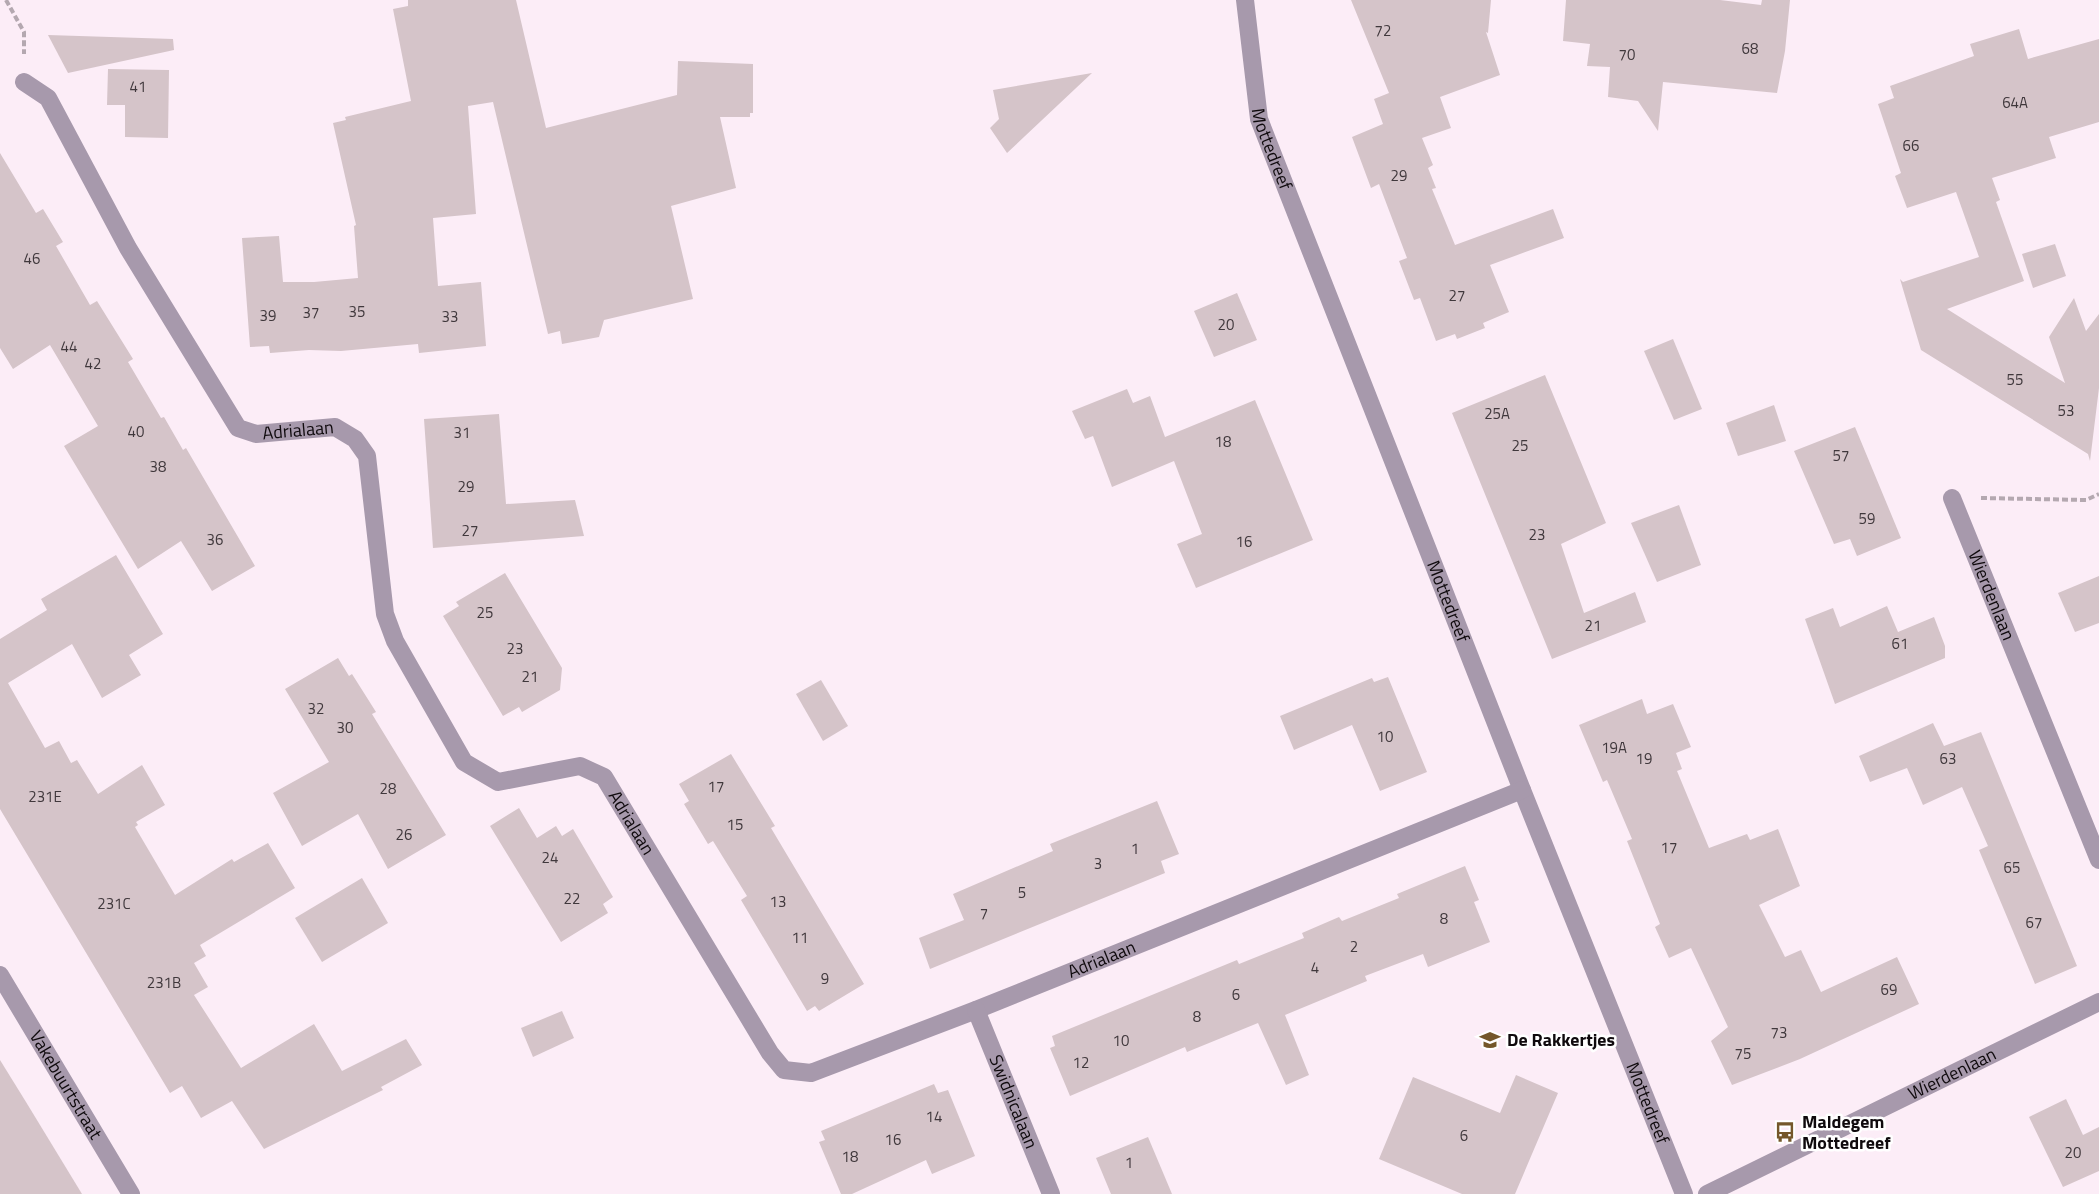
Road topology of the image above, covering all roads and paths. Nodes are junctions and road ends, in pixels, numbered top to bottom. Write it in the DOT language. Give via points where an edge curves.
graph roads {
  1 [pos="6,0"];
  2 [pos="1245,0"];
  3 [pos="24,82"];
  4 [pos="2099,494"];
  5 [pos="1952,498"];
  6 [pos="1522,790"];
  7 [pos="2099,860"];
  8 [pos="0,975"];
  9 [pos="2099,1002"];
  10 [pos="976,1010"];
  11 [pos="131,1194"];
  12 [pos="1051,1194"];
  13 [pos="1684,1194"];
  14 [pos="1707,1194"];
  1 -- 3 [label="path" via="24,32"];
  2 -- 6 [label="street, Mottedreef" via="1259,119"];
  3 -- 10 [label="street, Adrialaan" via="48,99 128,248 238,429 256,434 334,427 355,439 367,456 385,614 395,641 464,762 498,783 580,766 604,777 770,1053 784,1070 811,1073"];
  4 -- 5 [label="path" via="2086,500"];
  5 -- 7 [label="street, Wierdenlaan"];
  6 -- 10 [label="street, Adrialaan"];
  6 -- 13 [label="street, Mottedreef"];
  8 -- 11 [label="street, Vakebuurtstraat"];
  9 -- 14 [label="street, Wierdenlaan"];
  10 -- 12 [label="street, Swidnicalaan"];
}
